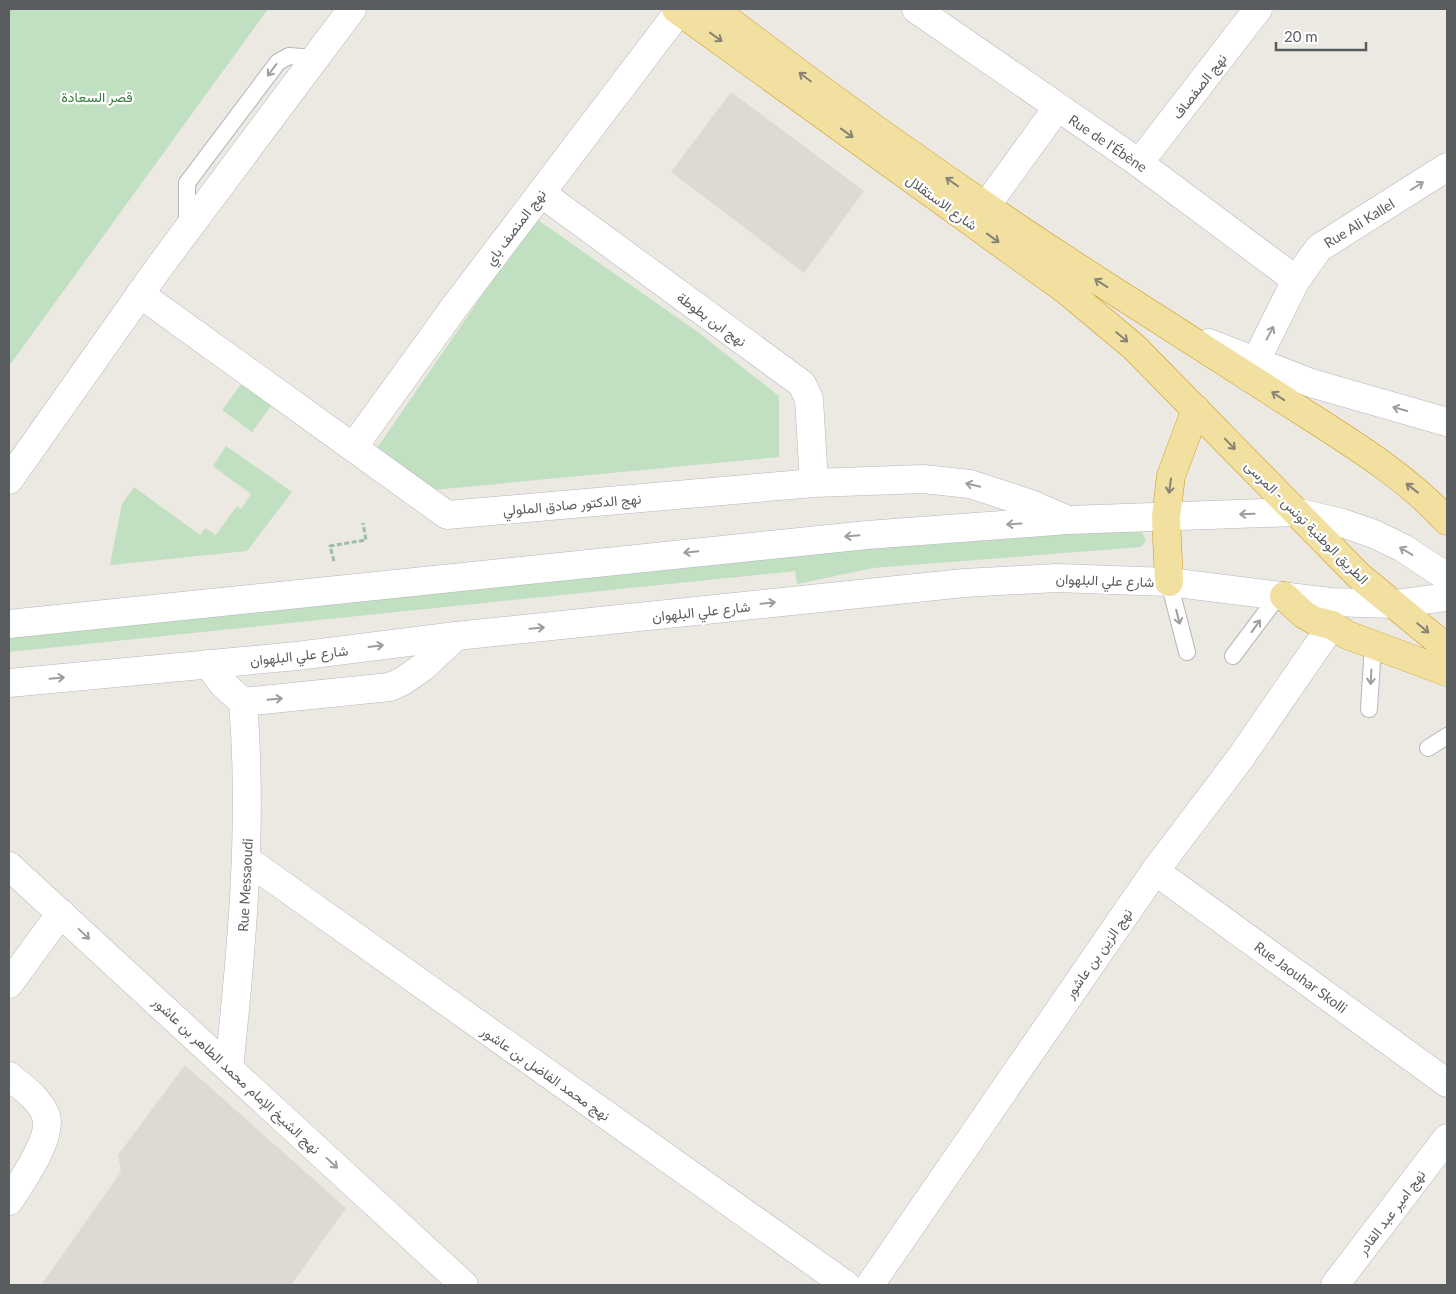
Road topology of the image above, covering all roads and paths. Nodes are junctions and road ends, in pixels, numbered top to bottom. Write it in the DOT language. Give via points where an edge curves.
graph roads {
  1 [pos="352,9"];
  2 [pos="916,9"];
  3 [pos="1258,9"];
  4 [pos="678,10"];
  5 [pos="728,13"];
  6 [pos="1057,108"];
  7 [pos="1139,163"];
  8 [pos="1447,167"];
  9 [pos="541,193"];
  10 [pos="986,206"];
  11 [pos="1296,280"];
  12 [pos="140,294"];
  13 [pos="1252,370"];
  14 [pos="1196,409"];
  15 [pos="1447,422"];
  16 [pos="354,446"];
  17 [pos="11,480"];
  18 [pos="814,483"];
  19 [pos="1296,512"];
  20 [pos="1166,517"];
  21 [pos="1068,520"];
  22 [pos="1447,521"];
  23 [pos="363,523"];
  24 [pos="1447,577"];
  25 [pos="1169,582"];
  26 [pos="342,589"];
  27 [pos="1281,596"];
  28 [pos="1447,596"];
  29 [pos="1395,604"];
  30 [pos="9,624"];
  31 [pos="1332,625"];
  32 [pos="456,636"];
  33 [pos="1373,645"];
  34 [pos="1447,648"];
  35 [pos="1187,652"];
  36 [pos="1233,656"];
  37 [pos="208,664"];
  38 [pos="1447,672"];
  39 [pos="9,682"];
  40 [pos="243,702"];
  41 [pos="1369,709"];
  42 [pos="1447,736"];
  43 [pos="1428,748"];
  44 [pos="247,860"];
  45 [pos="9,866"];
  46 [pos="1155,871"];
  47 [pos="61,913"];
  48 [pos="9,984"];
  49 [pos="229,1068"];
  50 [pos="9,1076"];
  51 [pos="1447,1083"];
  52 [pos="1447,1138"];
  53 [pos="9,1201"];
  54 [pos="464,1285"];
  55 [pos="846,1285"];
  56 [pos="870,1285"];
  57 [pos="1335,1285"];
  1 -- 12 [label="street"];
  2 -- 6 [label="street, Rue de l'Ébène"];
  3 -- 7 [label="street, نهج الصفصاف"];
  4 -- 9 [label="street, نهج المنصف باي"];
  4 -- 14 [label="highway, شارع الاستقلال, one-way" via="1067,291 1134,347"];
  10 -- 5 [label="highway, شارع الاستقلال, one-way" via="848,109"];
  6 -- 7 [label="street, Rue de l'Ébène"];
  6 -- 10 [label="street"];
  7 -- 11 [label="street, Rue de l'Ébène"];
  11 -- 8 [label="street, Rue Ali Kallel, one-way" via="1319,248"];
  9 -- 16 [label="street, نهج المنصف باي"];
  9 -- 18 [label="street, نهج ابن بطوطة" via="802,384 809,398"];
  13 -- 10 [label="highway, شارع الاستقلال, one-way" via="1172,327"];
  13 -- 11 [label="street, Rue Ali Kallel, one-way"];
  12 -- 16 [label="street, نهج الدكتور صادق الملولي"];
  12 -- 17 [label="street"];
  15 -- 13 [label="street, one-way"];
  22 -- 13 [label="highway, one-way" via="1387,468"];
  14 -- 19 [label="highway, الطريق الوطنية تونس - المرسى, one-way"];
  14 -- 20 [label="highway, one-way" via="1171,476"];
  16 -- 18 [label="street, نهج الدكتور صادق الملولي" via="447,515"];
  21 -- 18 [label="street, نهج الدكتور صادق الملولي, one-way" via="1006,495 961,482 923,479"];
  19 -- 20 [label="street, one-way"];
  24 -- 19 [label="street, one-way" via="1403,548 1374,534 1342,522"];
  19 -- 29 [label="highway, الطريق الوطنية تونس - المرسى" via="1359,576"];
  20 -- 21 [label="street"];
  20 -- 25 [label="highway"];
  21 -- 26 [label="street, one-way" via="750,546"];
  23 -- 26 [label="path" via="366,540 330,546"];
  25 -- 27 [label="street, شارع علي البلهوان"];
  32 -- 25 [label="street, شارع علي البلهوان, one-way" via="964,583 1056,578"];
  25 -- 35 [label="lane, one-way"];
  26 -- 30 [label="street"];
  27 -- 29 [label="street, شارع علي البلهوان" via="1330,602"];
  27 -- 31 [label="highway" via="1315,621"];
  36 -- 27 [label="lane, one-way"];
  28 -- 29 [label="street, شارع علي البلهوان"];
  29 -- 34 [label="highway, الطريق الوطنية تونس - المرسى, one-way"];
  31 -- 33 [label="highway"];
  31 -- 46 [label="street, نهج الزين بن عاشور" via="1241,757"];
  37 -- 32 [label="street, شارع علي البلهوان, one-way"];
  40 -- 32 [label="street, one-way" via="390,687 435,658"];
  33 -- 38 [label="highway"];
  33 -- 41 [label="lane, one-way"];
  39 -- 37 [label="street, شارع علي البلهوان, one-way"];
  37 -- 40 [label="street" via="223,684"];
  40 -- 44 [label="street, Rue Messaoudi"];
  42 -- 43 [label="lane"];
  44 -- 49 [label="street, Rue Messaoudi"];
  44 -- 55 [label="street, نهج محمد الفاضل بن عاشور"];
  45 -- 47 [label="street, نهج الشيخ الإمام محمد الطاهر بن عاشور"];
  46 -- 51 [label="street, Rue Jaouhar Skolli"];
  46 -- 56 [label="street, نهج الزين بن عاشور"];
  47 -- 48 [label="street"];
  47 -- 49 [label="street, نهج الشيخ الإمام محمد الطاهر بن عاشور, one-way"];
  49 -- 54 [label="street, نهج الشيخ الإمام محمد الطاهر بن عاشور, one-way"];
  50 -- 53 [label="street" via="35,1098 47,1117 47,1128 30,1169"];
  52 -- 57 [label="street, نهج امير عبد القادر"];
}
